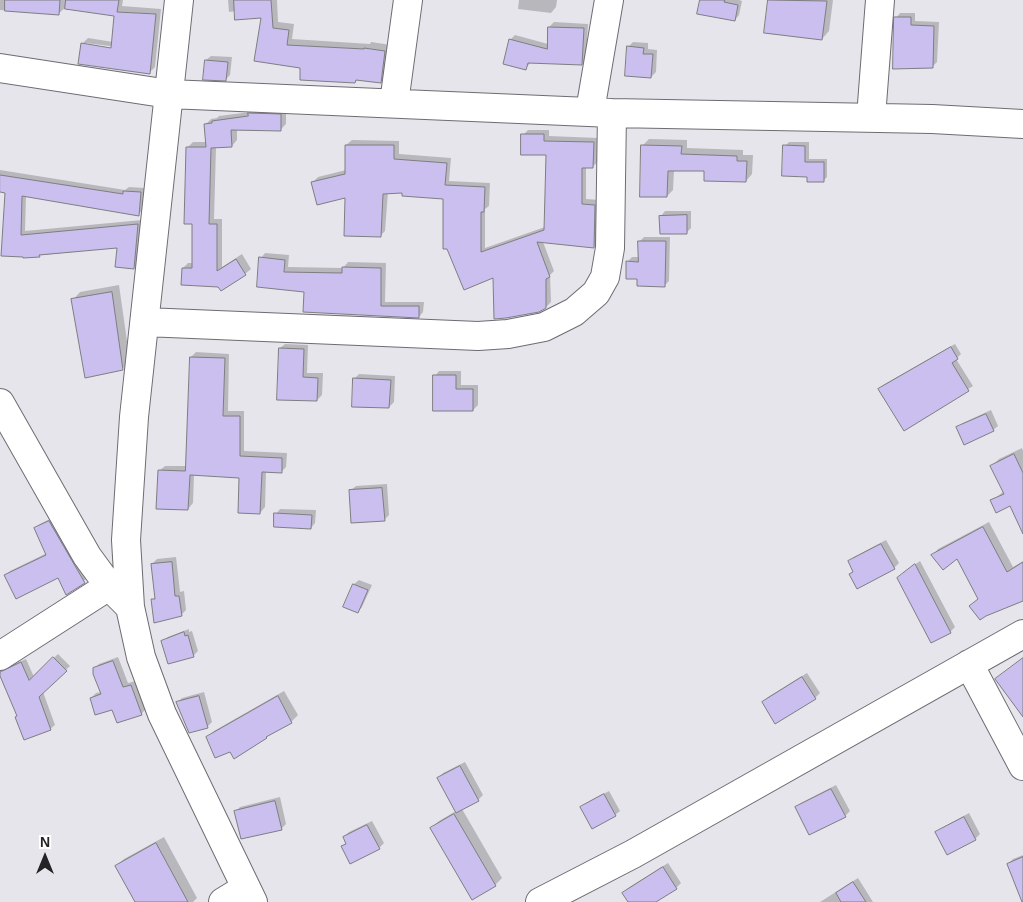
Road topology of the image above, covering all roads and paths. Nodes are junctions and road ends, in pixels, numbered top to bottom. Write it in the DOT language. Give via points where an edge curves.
graph roads {
  1 [pos="179,0"];
  2 [pos="408,0"];
  3 [pos="609,0"];
  4 [pos="880,0"];
  5 [pos="0,68"];
  6 [pos="169,94"];
  7 [pos="394,103"];
  8 [pos="601,112"];
  9 [pos="871,117"];
  10 [pos="1023,124"];
  11 [pos="145,322"];
  12 [pos="0,403"];
  13 [pos="109,586"];
  14 [pos="130,607"];
  15 [pos="1023,634"];
  16 [pos="0,656"];
  17 [pos="969,664"];
  18 [pos="1023,766"];
  19 [pos="241,897"];
  20 [pos="540,902"];
  1 -- 6 [label="street"];
  2 -- 7 [label="street"];
  3 -- 8 [label="street"];
  4 -- 9 [label="street"];
  5 -- 6 [label="street"];
  6 -- 7 [label="street"];
  6 -- 11 [label="street"];
  7 -- 8 [label="street"];
  8 -- 9 [label="street"];
  8 -- 11 [label="street" via="610,248 605,277 596,293 574,312 544,327 478,336"];
  9 -- 10 [label="street"];
  11 -- 14 [label="street" via="134,417 126,540"];
  12 -- 13 [label="street" via="71,530"];
  13 -- 14 [label="street"];
  13 -- 16 [label="street"];
  14 -- 19 [label="street" via="141,656 162,714"];
  15 -- 17 [label="street"];
  17 -- 18 [label="street"];
  17 -- 20 [label="street" via="633,854"];
}
